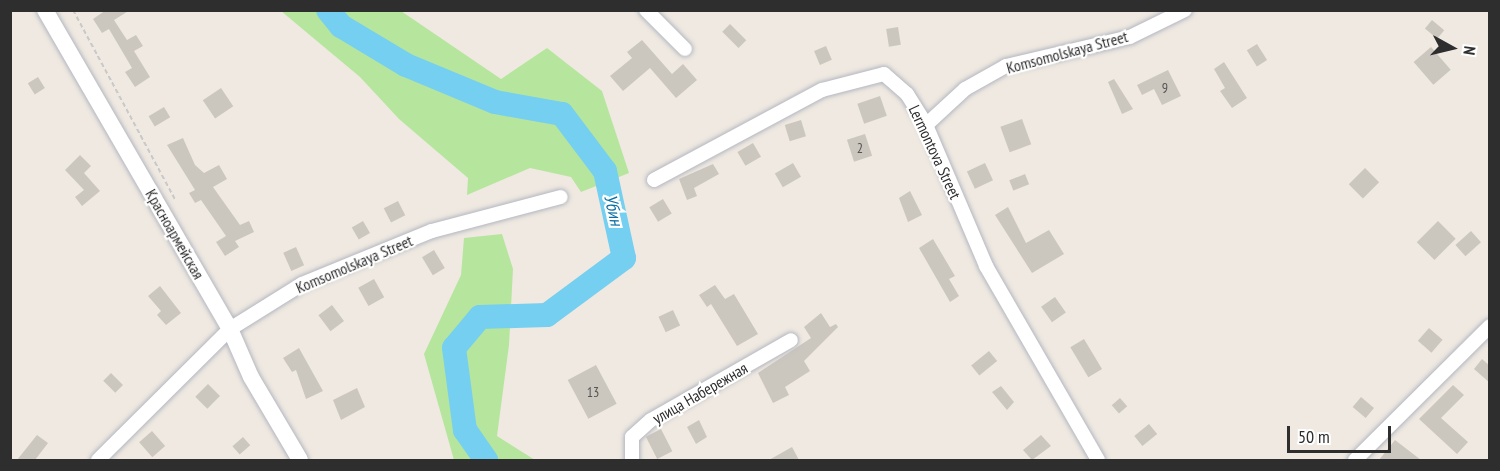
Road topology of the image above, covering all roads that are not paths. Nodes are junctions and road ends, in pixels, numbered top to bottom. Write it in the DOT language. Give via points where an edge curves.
graph roads {
  1 [pos="45,10"];
  2 [pos="646,10"];
  3 [pos="1185,10"];
  4 [pos="685,48"];
  5 [pos="926,125"];
  6 [pos="654,180"];
  7 [pos="561,197"];
  8 [pos="1490,326"];
  9 [pos="230,329"];
  10 [pos="791,340"];
  11 [pos="98,460"];
  12 [pos="300,460"];
  13 [pos="632,460"];
  14 [pos="1098,460"];
  15 [pos="1354,460"];
  1 -- 9 [label="street, Красноармейская"];
  2 -- 4 [label="street"];
  3 -- 5 [label="street, Komsomolskaya Street" via="1130,37 1006,66 965,89"];
  5 -- 6 [label="street, Lermontova Street" via="907,94 884,74 822,90"];
  5 -- 14 [label="street, Lermontova Street" via="986,266"];
  7 -- 9 [label="street, Komsomolskaya Street" via="432,231 302,284"];
  8 -- 15 [label="street"];
  9 -- 11 [label="street, Komsomolskaya Street"];
  9 -- 12 [label="street, Красноармейская" via="251,377"];
  10 -- 13 [label="street, улица Набережная" via="651,420 632,437"];
}
